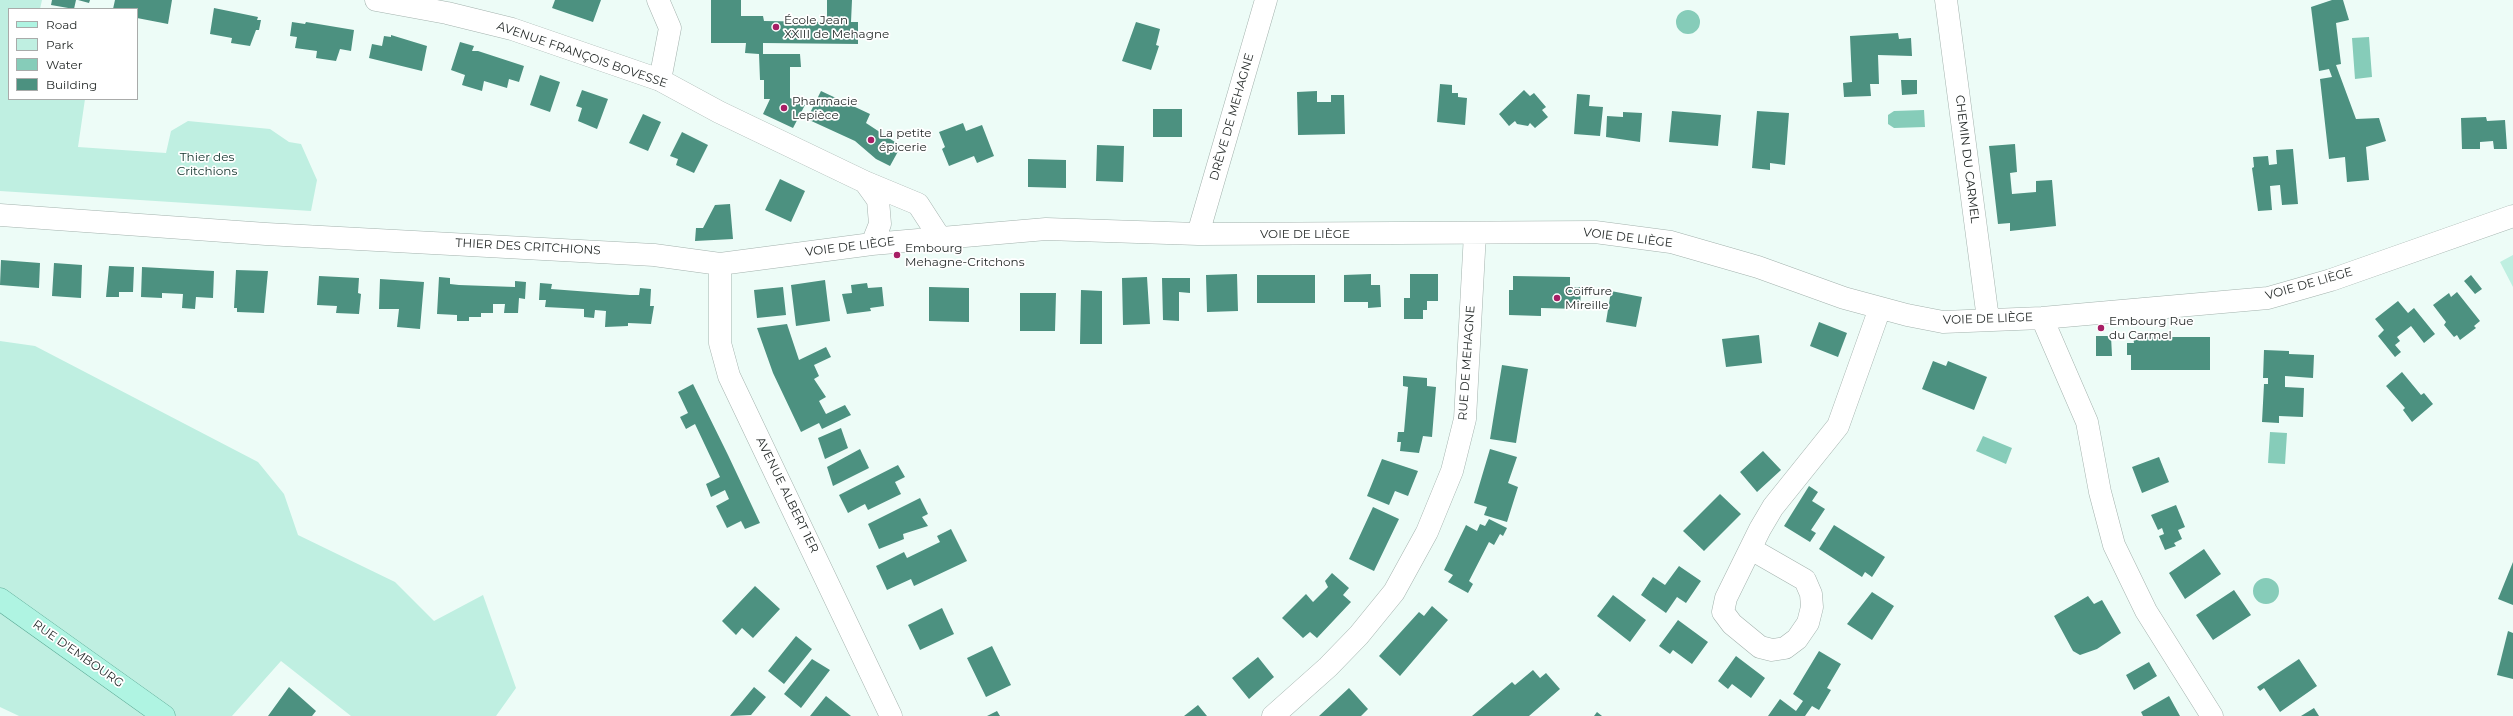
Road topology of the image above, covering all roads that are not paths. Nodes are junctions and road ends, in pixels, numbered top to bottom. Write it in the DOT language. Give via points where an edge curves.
graph roads {
  1 [pos="376,0"];
  2 [pos="658,0"];
  3 [pos="1266,0"];
  4 [pos="1946,0"];
  5 [pos="660,80"];
  6 [pos="865,182"];
  7 [pos="0,215"];
  8 [pos="2513,216"];
  9 [pos="1474,233"];
  10 [pos="1198,234"];
  11 [pos="940,238"];
  12 [pos="872,244"];
  13 [pos="720,264"];
  14 [pos="1880,308"];
  15 [pos="2042,318"];
  16 [pos="1988,319"];
  17 [pos="1751,549"];
  18 [pos="0,599"];
  19 [pos="160,713"];
  20 [pos="891,716"];
  21 [pos="1273,716"];
  22 [pos="2212,716"];
  1 -- 5 [label="street, AVENUE FRANÇOIS BOVESSE" via="447,13 512,29"];
  2 -- 5 [label="street" via="670,28"];
  3 -- 10 [label="street, DRÈVE DE MEHAGNE"];
  4 -- 16 [label="street, CHEMIN DU CARMEL"];
  5 -- 6 [label="street, AVENUE FRANÇOIS BOVESSE" via="718,112"];
  6 -- 11 [label="street, AVENUE FRANÇOIS BOVESSE" via="918,204"];
  6 -- 12 [label="street, AVENUE FRANÇOIS BOVESSE" via="878,200 880,224"];
  7 -- 13 [label="street, THIER DES CRITCHIONS" via="266,234 654,255"];
  8 -- 15 [label="street, VOIE DE LIÈGE" via="2331,280 2268,298"];
  9 -- 10 [label="street, VOIE DE LIÈGE"];
  9 -- 14 [label="street, VOIE DE LIÈGE" via="1595,232 1671,242 1758,267"];
  9 -- 21 [label="street, RUE DE MEHAGNE" via="1465,419 1452,472 1427,532 1394,592 1328,668"];
  10 -- 11 [label="street, VOIE DE LIÈGE" via="1046,229"];
  11 -- 12 [label="street, VOIE DE LIÈGE"];
  12 -- 13 [label="street, VOIE DE LIÈGE"];
  13 -- 20 [label="street, AVENUE ALBERT 1ER" via="720,342 729,376"];
  14 -- 16 [label="street, VOIE DE LIÈGE" via="1943,322"];
  14 -- 17 [label="street" via="1838,426 1773,507"];
  15 -- 16 [label="street, VOIE DE LIÈGE"];
  15 -- 22 [label="street" via="2087,422 2100,492 2114,545 2146,611"];
  17 -- 17 [label="street" via="1805,580 1811,594 1812,607 1808,623 1797,639 1785,648 1772,650 1760,647 1732,624 1723,612 1726,598"];
  18 -- 19 [label="main road, RUE D'EMBOURG"];
}
